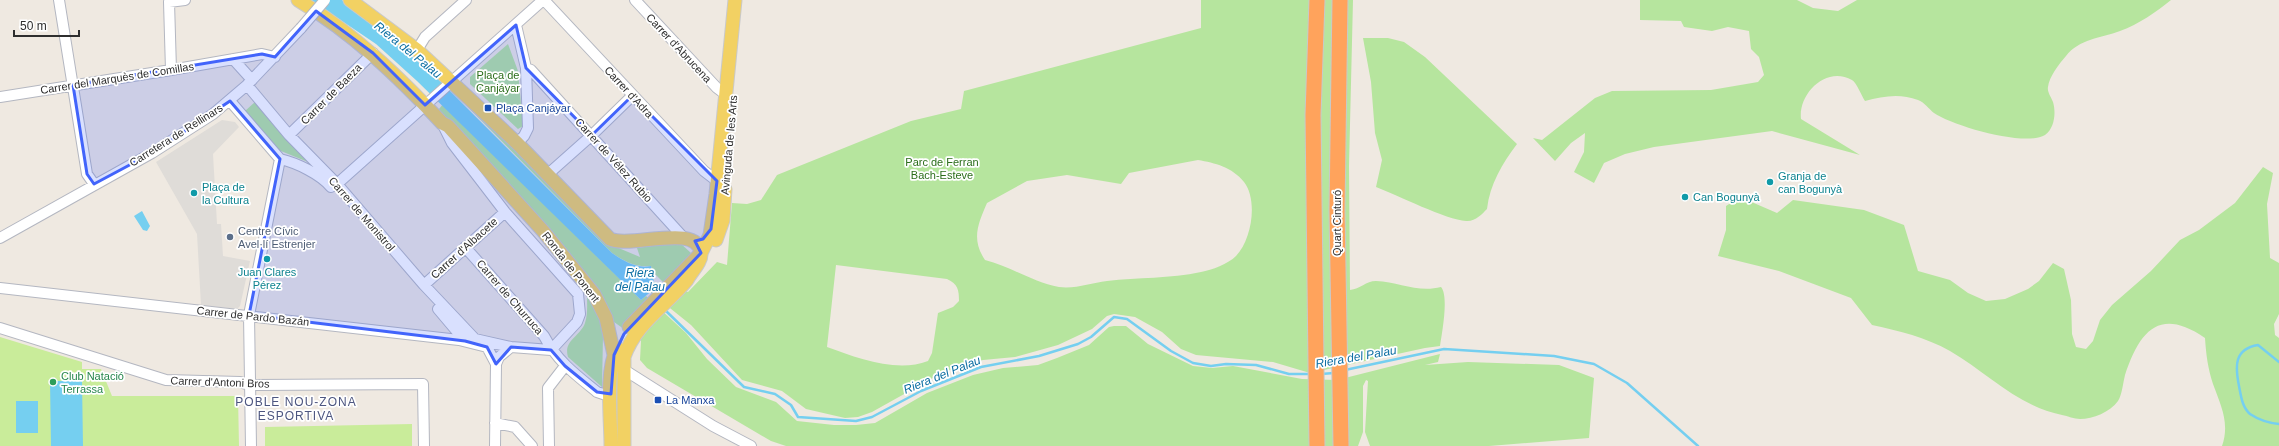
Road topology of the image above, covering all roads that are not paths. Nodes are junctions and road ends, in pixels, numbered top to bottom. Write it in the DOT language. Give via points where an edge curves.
graph roads {
  1 [pos="59,0"];
  2 [pos="185,0"];
  3 [pos="298,0"];
  4 [pos="326,0"];
  5 [pos="350,0"];
  6 [pos="466,0"];
  7 [pos="544,0"];
  8 [pos="635,0"];
  9 [pos="735,0"];
  10 [pos="743,0"];
  11 [pos="1317,0"];
  12 [pos="1340,0"];
  13 [pos="516,25"];
  14 [pos="417,50"];
  15 [pos="373,53"];
  16 [pos="275,57"];
  17 [pos="234,58"];
  18 [pos="526,68"];
  19 [pos="171,70"];
  20 [pos="450,82"];
  21 [pos="250,83"];
  22 [pos="73,85"];
  23 [pos="725,94"];
  24 [pos="632,96"];
  25 [pos="0,97"];
  26 [pos="230,101"];
  27 [pos="425,105"];
  28 [pos="442,123"];
  29 [pos="289,135"];
  30 [pos="592,135"];
  31 [pos="517,143"];
  32 [pos="280,160"];
  33 [pos="547,175"];
  34 [pos="717,181"];
  35 [pos="94,184"];
  36 [pos="337,184"];
  37 [pos="505,212"];
  38 [pos="0,238"];
  39 [pos="693,244"];
  40 [pos="465,247"];
  41 [pos="680,284"];
  42 [pos="424,285"];
  43 [pos="0,288"];
  44 [pos="249,315"];
  45 [pos="636,326"];
  46 [pos="0,328"];
  47 [pos="465,341"];
  48 [pos="511,347"];
  49 [pos="551,350"];
  50 [pos="614,355"];
  51 [pos="496,364"];
  52 [pos="564,366"];
  53 [pos="624,370"];
  54 [pos="250,385"];
  55 [pos="608,397"];
  56 [pos="495,423"];
  57 [pos="250,446"];
  58 [pos="424,446"];
  59 [pos="495,446"];
  60 [pos="532,446"];
  61 [pos="549,446"];
  62 [pos="611,446"];
  63 [pos="623,446"];
  64 [pos="751,446"];
  65 [pos="1317,446"];
  66 [pos="1341,446"];
  1 -- 22 [label="street"];
  2 -- 19 [label="street" via="169,2"];
  3 -- 15 [label="main road, Ronda de Ponent" via="336,24"];
  4 -- 16 [label="street, Carretera de Rellinars, bridge"];
  5 -- 14 [label="main road"];
  6 -- 14 [label="street" via="425,37"];
  7 -- 13 [label="street"];
  7 -- 24 [label="street, Carrer d'Adra"];
  8 -- 23 [label="street, Carrer d'Abrucena"];
  9 -- 23 [label="main road, Avinguda de les Arts"];
  10 -- 41 [label="main road, Avinguda de les Arts" via="722,220 714,245 705,260"];
  11 -- 65 [label="highway, Quart Cinturó" via="1313,115"];
  12 -- 66 [label="highway, Quart Cinturó" via="1337,288"];
  13 -- 18 [label="street"];
  13 -- 20 [label="street"];
  14 -- 20 [label="main road"];
  15 -- 27 [label="main road, Ronda de Ponent"];
  15 -- 29 [label="street, Carrer de Baeza"];
  16 -- 17 [label="street, Carrer del Marquès de Comillas" via="262,54"];
  16 -- 21 [label="street, Carretera de Rellinars"];
  17 -- 19 [label="street, Carrer del Marquès de Comillas"];
  17 -- 21 [label="street"];
  18 -- 30 [label="street, Carrer de Vélez Rubio" via="531,70"];
  18 -- 31 [label="street" via="528,128"];
  19 -- 22 [label="street, Carrer del Marquès de Comillas"];
  20 -- 27 [label="street"];
  20 -- 31 [label="main road"];
  21 -- 26 [label="street, Carretera de Rellinars"];
  21 -- 29 [label="street, Carrer de Monistrol"];
  22 -- 25 [label="street, Carrer del Marquès de Comillas"];
  22 -- 35 [label="street" via="87,174"];
  23 -- 34 [label="main road, Avinguda de les Arts"];
  24 -- 30 [label="street"];
  24 -- 34 [label="street, Carrer d'Adra" via="704,171"];
  26 -- 32 [label="street"];
  26 -- 35 [label="street, Carretera de Rellinars" via="152,153"];
  27 -- 28 [label="main road, Ronda de Ponent"];
  27 -- 36 [label="street"];
  28 -- 37 [label="street, Ronda de Ponent" via="452,143"];
  28 -- 50 [label="main road, Ronda de Ponent" via="448,126 498,181 594,294 606,318"];
  29 -- 36 [label="street, Carrer de Monistrol"];
  30 -- 33 [label="street"];
  30 -- 39 [label="street, Carrer de Vélez Rubio"];
  31 -- 33 [label="main road"];
  32 -- 44 [label="street"];
  32 -- 47 [label="street, Carrer de Monistrol" via="291,162 326,181"];
  33 -- 39 [label="main road" via="610,239 618,243"];
  34 -- 39 [label="main road, Avinguda de les Arts" via="707,243"];
  35 -- 38 [label="street, Carretera de Rellinars"];
  36 -- 42 [label="street, Carrer de Monistrol"];
  37 -- 40 [label="street, Carrer d'Albacete"];
  37 -- 49 [label="street, Ronda de Ponent" via="575,290 580,301 577,322"];
  39 -- 41 [label="main road, Avinguda de les Arts"];
  40 -- 42 [label="street, Carrer d'Albacete"];
  40 -- 49 [label="street, Carrer de Churruca" via="544,336"];
  41 -- 45 [label="main road"];
  42 -- 48 [label="street, Carrer de Monistrol" via="478,341 507,344"];
  43 -- 44 [label="street, Carrer de Pardo Bazán"];
  44 -- 47 [label="street, Carrer de Pardo Bazán"];
  44 -- 54 [label="street"];
  45 -- 50 [label="main road" via="624,334"];
  45 -- 53 [label="main road" via="624,357"];
  46 -- 54 [label="street, Carrer d'Antoni Bros" via="166,380 240,382"];
  47 -- 51 [label="street, Carrer de Pardo Bazán" via="486,347"];
  48 -- 49 [label="street"];
  48 -- 51 [label="street" via="499,357"];
  49 -- 52 [label="street, Carrer de Churruca"];
  50 -- 53 [label="street, Ronda de Ponent"];
  50 -- 55 [label="main road"];
  51 -- 56 [label="street"];
  52 -- 55 [label="street, Carrer de Churruca"];
  52 -- 61 [label="street" via="548,388"];
  53 -- 63 [label="main road"];
  53 -- 64 [label="street, Ronda de Ponent" via="713,426"];
  54 -- 57 [label="street"];
  54 -- 58 [label="street, Carrer d'Antoni Bros" via="423,384"];
  55 -- 62 [label="main road"];
  55 -- 63 [label="main road" via="618,412 618,433"];
  56 -- 59 [label="street"];
  56 -- 60 [label="street" via="515,427"];
}
